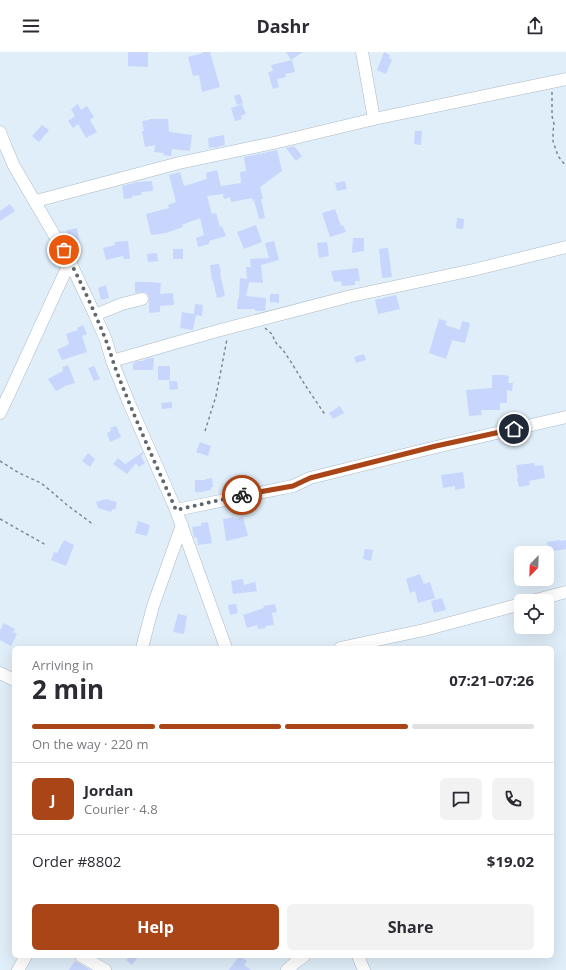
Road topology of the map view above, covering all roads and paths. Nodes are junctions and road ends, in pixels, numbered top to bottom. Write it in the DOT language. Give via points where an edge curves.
graph roads {
  1 [pos="362,52"];
  2 [pos="566,79"];
  3 [pos="553,82"];
  4 [pos="374,119"];
  5 [pos="0,132"];
  6 [pos="566,166"];
  7 [pos="36,201"];
  8 [pos="566,247"];
  9 [pos="70,262"];
  10 [pos="142,299"];
  11 [pos="95,315"];
  12 [pos="260,320"];
  13 [pos="229,328"];
  14 [pos="112,361"];
  15 [pos="0,413"];
  16 [pos="326,416"];
  17 [pos="566,417"];
  18 [pos="205,431"];
  19 [pos="0,461"];
  20 [pos="176,510"];
  21 [pos="0,519"];
  22 [pos="94,525"];
  23 [pos="182,525"];
  24 [pos="46,545"];
  25 [pos="566,592"];
  26 [pos="554,595"];
  27 [pos="514,606"];
  28 [pos="143,646"];
  29 [pos="225,646"];
  30 [pos="349,646"];
  31 [pos="0,673"];
  32 [pos="12,679"];
  33 [pos="25,958"];
  34 [pos="84,958"];
  35 [pos="301,958"];
  36 [pos="359,958"];
  37 [pos="18,970"];
  38 [pos="105,970"];
  39 [pos="287,970"];
  40 [pos="364,970"];
  1 -- 4 [label="street"];
  2 -- 3 [label="street"];
  3 -- 4 [label="street"];
  3 -- 6 [label="path" via="553,141 558,156"];
  4 -- 7 [label="street" via="179,163"];
  5 -- 7 [label="street" via="14,166"];
  7 -- 9 [label="street"];
  8 -- 12 [label="street" via="351,296"];
  9 -- 11 [label="street"];
  9 -- 15 [label="street"];
  10 -- 11 [label="street"];
  11 -- 14 [label="street"];
  12 -- 13 [label="street"];
  12 -- 16 [label="path" via="273,335 276,344 283,350"];
  13 -- 14 [label="street"];
  13 -- 18 [label="path" via="216,396"];
  14 -- 20 [label="street"];
  17 -- 20 [label="street" via="436,446 310,478 287,487"];
  19 -- 22 [label="path" via="41,483"];
  20 -- 23 [label="street"];
  21 -- 24 [label="path"];
  23 -- 28 [label="street" via="153,606"];
  23 -- 29 [label="street"];
  25 -- 26 [label="street"];
  27 -- 30 [label="street" via="424,630"];
  31 -- 32 [label="street"];
  33 -- 37 [label="street"];
  34 -- 38 [label="street"];
  35 -- 39 [label="street"];
  36 -- 40 [label="street"];
}
